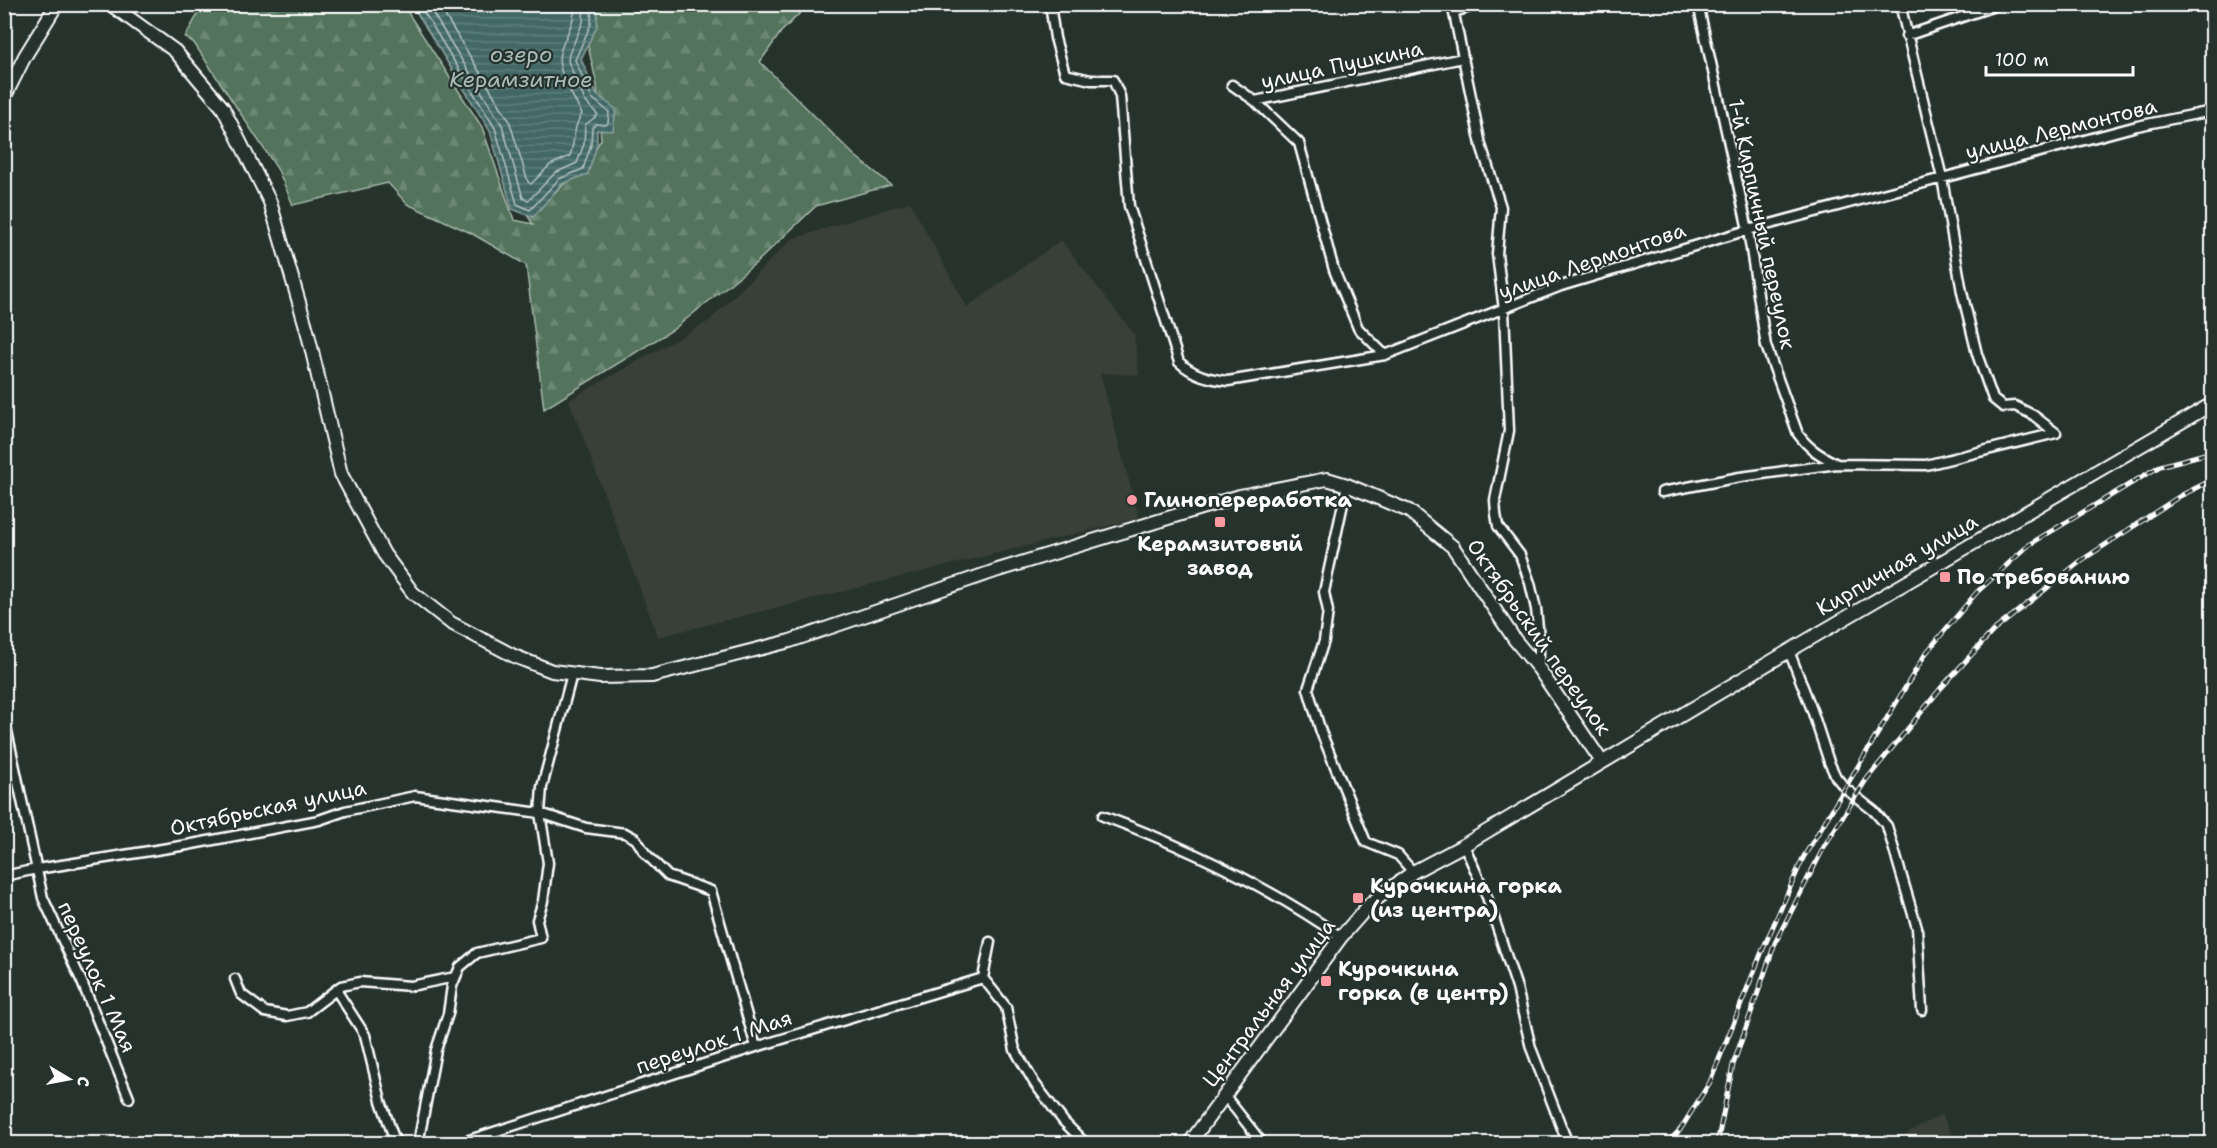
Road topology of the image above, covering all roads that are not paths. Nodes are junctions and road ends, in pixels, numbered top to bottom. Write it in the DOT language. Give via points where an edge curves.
graph roads {
  1 [pos="57,4"];
  2 [pos="110,4"];
  3 [pos="1050,4"];
  4 [pos="1479,4"];
  5 [pos="1698,4"];
  6 [pos="1900,4"];
  7 [pos="2000,4"];
  8 [pos="1453,8"];
  9 [pos="1906,36"];
  10 [pos="1463,57"];
  11 [pos="1232,85"];
  12 [pos="4,98"];
  13 [pos="1255,101"];
  14 [pos="2212,111"];
  15 [pos="1942,178"];
  16 [pos="1748,230"];
  17 [pos="1504,310"];
  18 [pos="1385,355"];
  19 [pos="2212,404"];
  20 [pos="1838,464"];
  21 [pos="1347,484"];
  22 [pos="1662,492"];
  23 [pos="1788,651"];
  24 [pos="1539,669"];
  25 [pos="572,674"];
  26 [pos="4,717"];
  27 [pos="1602,762"];
  28 [pos="540,813"];
  29 [pos="1103,816"];
  30 [pos="1464,845"];
  31 [pos="37,869"];
  32 [pos="1413,872"];
  33 [pos="4,876"];
  34 [pos="1341,937"];
  35 [pos="990,942"];
  36 [pos="455,977"];
  37 [pos="983,978"];
  38 [pos="235,979"];
  39 [pos="336,990"];
  40 [pos="1922,1010"];
  41 [pos="756,1047"];
  42 [pos="1225,1096"];
  43 [pos="129,1098"];
  44 [pos="396,1143"];
  45 [pos="418,1143"];
  46 [pos="457,1143"];
  47 [pos="1086,1143"];
  48 [pos="1189,1143"];
  49 [pos="1263,1143"];
  50 [pos="1568,1143"];
  1 -- 12 [label="street"];
  2 -- 25 [label="street, Октябрьский переулок" via="175,51 223,108 270,202 308,330 341,474 384,554 413,593 451,623 514,656 552,671"];
  3 -- 18 [label="street, улица Лермонтова" via="1065,74 1113,80 1120,96 1129,207 1179,362 1205,378 1228,381"];
  4 -- 8 [label="street"];
  5 -- 16 [label="street, 1-й Кирпичный переулок"];
  6 -- 9 [label="street"];
  7 -- 9 [label="street"];
  8 -- 10 [label="street"];
  9 -- 15 [label="street"];
  10 -- 13 [label="street, улица Пушкина"];
  10 -- 17 [label="street" via="1480,146 1501,207 1497,254"];
  11 -- 13 [label="street, улица Пушкина"];
  13 -- 18 [label="street" via="1299,143 1334,270 1358,328"];
  14 -- 15 [label="street, улица Лермонтова" via="2137,126"];
  15 -- 16 [label="street, улица Лермонтова"];
  15 -- 20 [label="street" via="1962,292 1993,399 2004,407 2015,406 2033,415 2056,433 1926,465"];
  16 -- 17 [label="street, улица Лермонтова" via="1561,286"];
  16 -- 20 [label="street, 1-й Кирпичный переулок" via="1766,346 1798,434 1816,453"];
  17 -- 18 [label="street, улица Лермонтова"];
  17 -- 24 [label="street" via="1509,431 1496,514 1498,526 1520,555 1530,583 1539,637"];
  19 -- 23 [label="street, Кирпичная улица"];
  20 -- 22 [label="street"];
  21 -- 24 [label="street, Октябрьский переулок" via="1409,511 1453,547"];
  21 -- 25 [label="street, Октябрьский переулок" via="1327,478 1240,496 998,570 790,641 652,676"];
  21 -- 32 [label="street" via="1324,592 1328,611 1324,641 1308,689 1366,842 1398,855"];
  23 -- 27 [label="street, Кирпичная улица"];
  23 -- 40 [label="street" via="1836,777 1887,826 1917,928"];
  24 -- 27 [label="street, Октябрьский переулок"];
  25 -- 28 [label="street" via="542,787"];
  26 -- 31 [label="street, переулок 1 Мая"];
  27 -- 30 [label="street, Центральная улица"];
  28 -- 31 [label="street, Октябрьская улица" via="416,796 319,820"];
  28 -- 36 [label="street" via="548,863 537,920 541,938 477,953 466,960"];
  28 -- 41 [label="street, Октябрьская улица" via="586,828 625,833 636,839 668,876 711,891"];
  29 -- 34 [label="street" via="1153,834 1239,875"];
  30 -- 32 [label="street, Центральная улица"];
  30 -- 50 [label="street" via="1487,897 1517,988 1531,1048"];
  31 -- 33 [label="street, Октябрьская улица"];
  31 -- 43 [label="street, переулок 1 Мая" via="43,898 87,992"];
  32 -- 34 [label="street, Центральная улица" via="1371,903"];
  34 -- 42 [label="street, Центральная улица"];
  35 -- 37 [label="street"];
  36 -- 39 [label="street" via="411,986 360,982"];
  36 -- 45 [label="street"];
  37 -- 41 [label="street, переулок 1 Мая"];
  37 -- 47 [label="street" via="1006,1007 1015,1050 1035,1084"];
  38 -- 39 [label="street" via="241,994 265,1012 287,1016 307,1012"];
  39 -- 44 [label="street" via="365,1035"];
  41 -- 46 [label="street, переулок 1 Мая"];
  42 -- 48 [label="street, Центральная улица"];
  42 -- 49 [label="street"];
}
